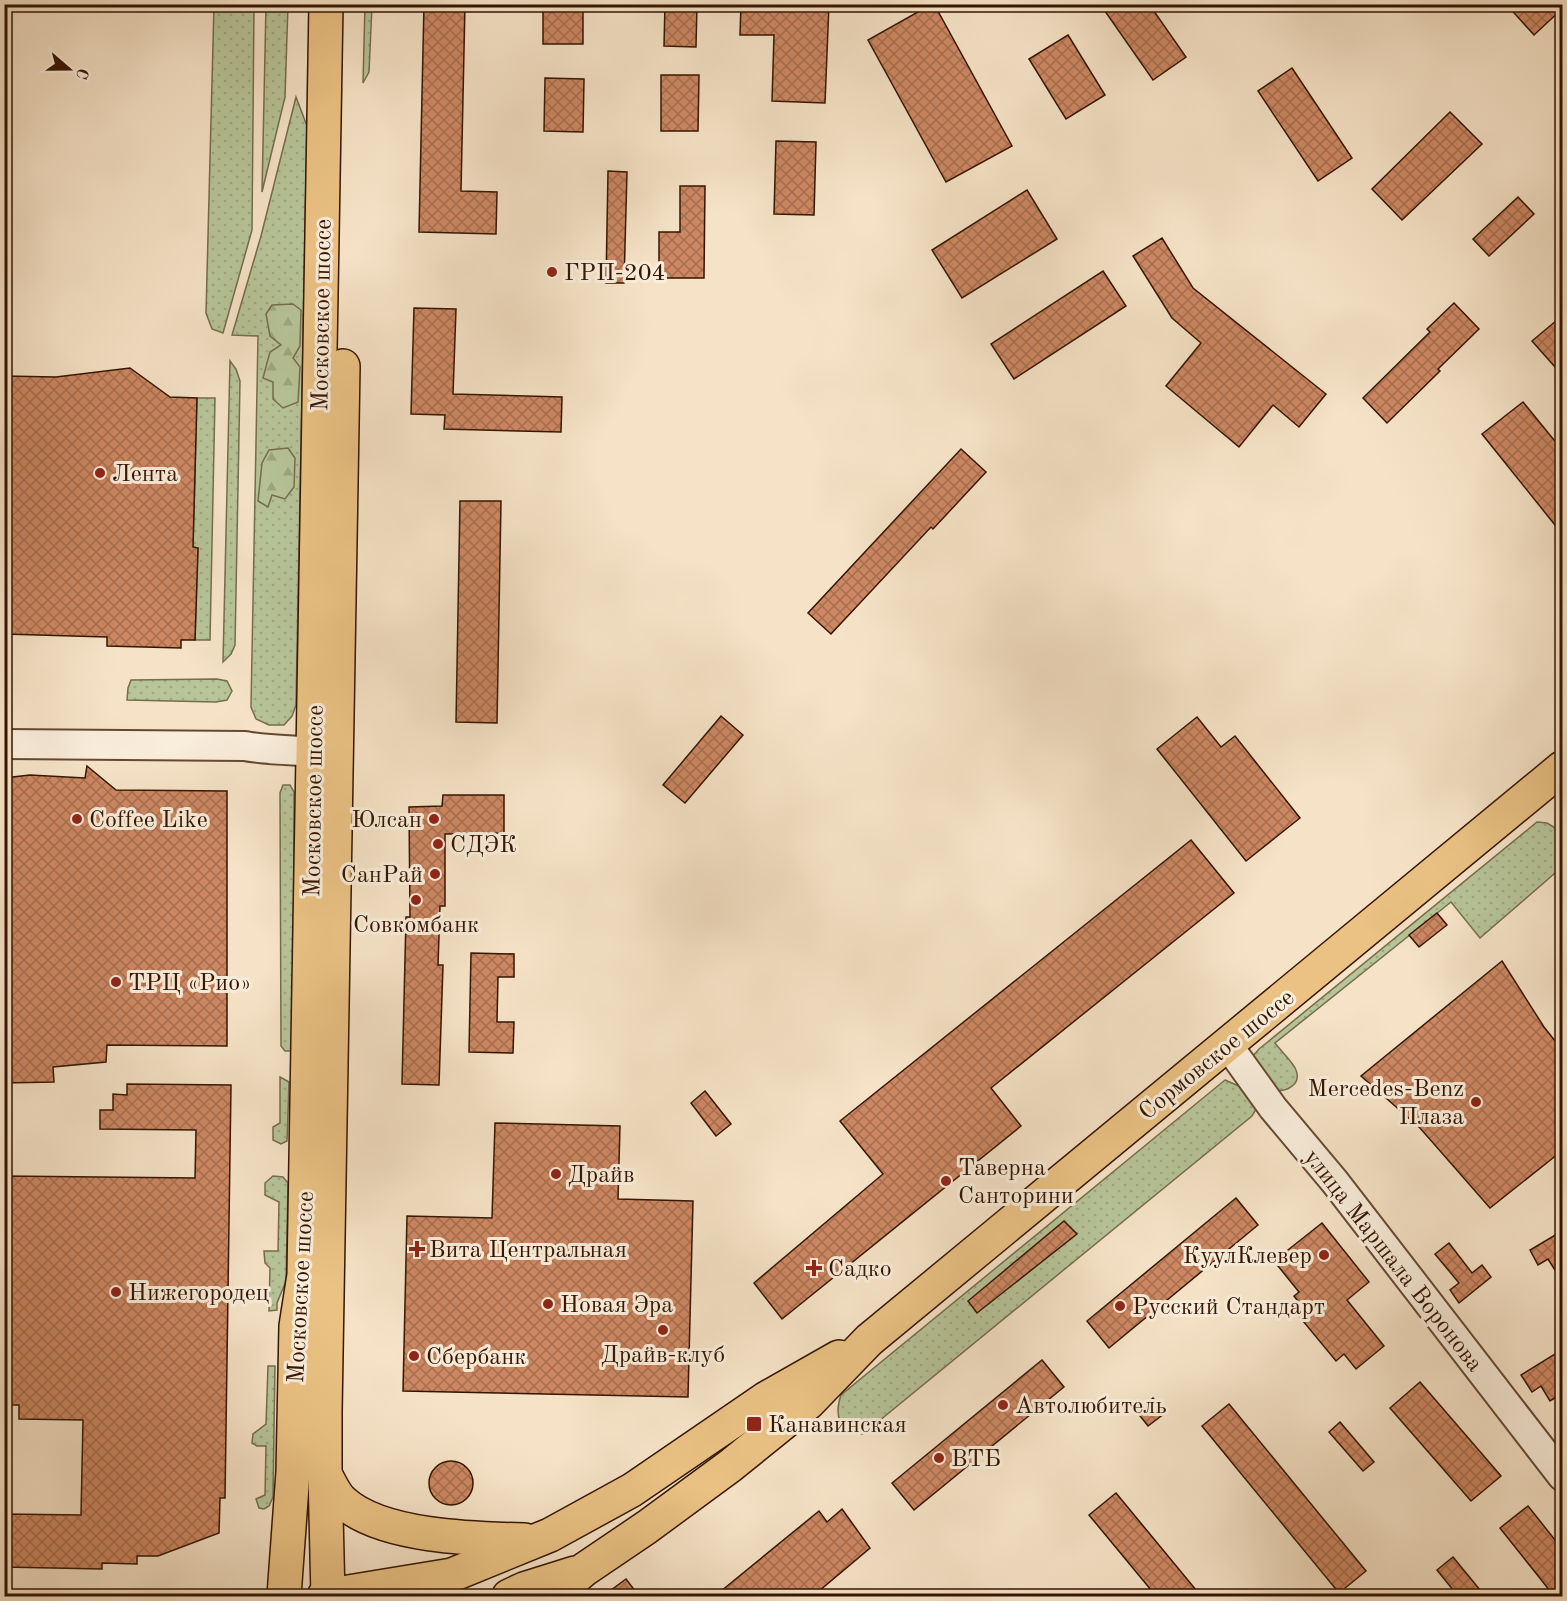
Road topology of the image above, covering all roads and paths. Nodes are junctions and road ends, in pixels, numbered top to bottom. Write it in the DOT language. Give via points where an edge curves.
graph roads {
  1 [pos="326,4"];
  2 [pos="350,4"];
  3 [pos="4,744"];
  4 [pos="325,753"];
  5 [pos="1563,768"];
  6 [pos="1227,1044"];
  7 [pos="869,1340"];
  8 [pos="325,1474"];
  9 [pos="1563,1476"];
  10 [pos="535,1540"];
  11 [pos="585,1569"];
  12 [pos="284,1596"];
  13 [pos="327,1596"];
  14 [pos="509,1596"];
  15 [pos="553,1596"];
  1 -- 4 [label="main road, Московское шоссе"];
  2 -- 4 [label="main road, Московское шоссе"];
  3 -- 4 [label="street" via="245,746"];
  4 -- 8 [label="main road, Московское шоссе"];
  4 -- 12 [label="main road, Московское шоссе" via="304,1275 295,1344 293,1472"];
  5 -- 6 [label="main road, Сормовское шоссе"];
  6 -- 7 [label="main road, Сормовское шоссе"];
  6 -- 9 [label="street, улица Маршала Воронова"];
  7 -- 10 [label="main road, Сормовское шоссе" via="765,1399 632,1490"];
  7 -- 11 [label="main road, Сормовское шоссе" via="782,1424 693,1494"];
  8 -- 10 [label="main road, Сормовское шоссе" via="342,1501 374,1521 470,1539"];
  8 -- 13 [label="main road, Московское шоссе"];
  10 -- 13 [label="main road, Сормовское шоссе" via="452,1575"];
  11 -- 14 [label="main road, Сормовское шоссе"];
  11 -- 15 [label="main road, Сормовское шоссе"];
}
